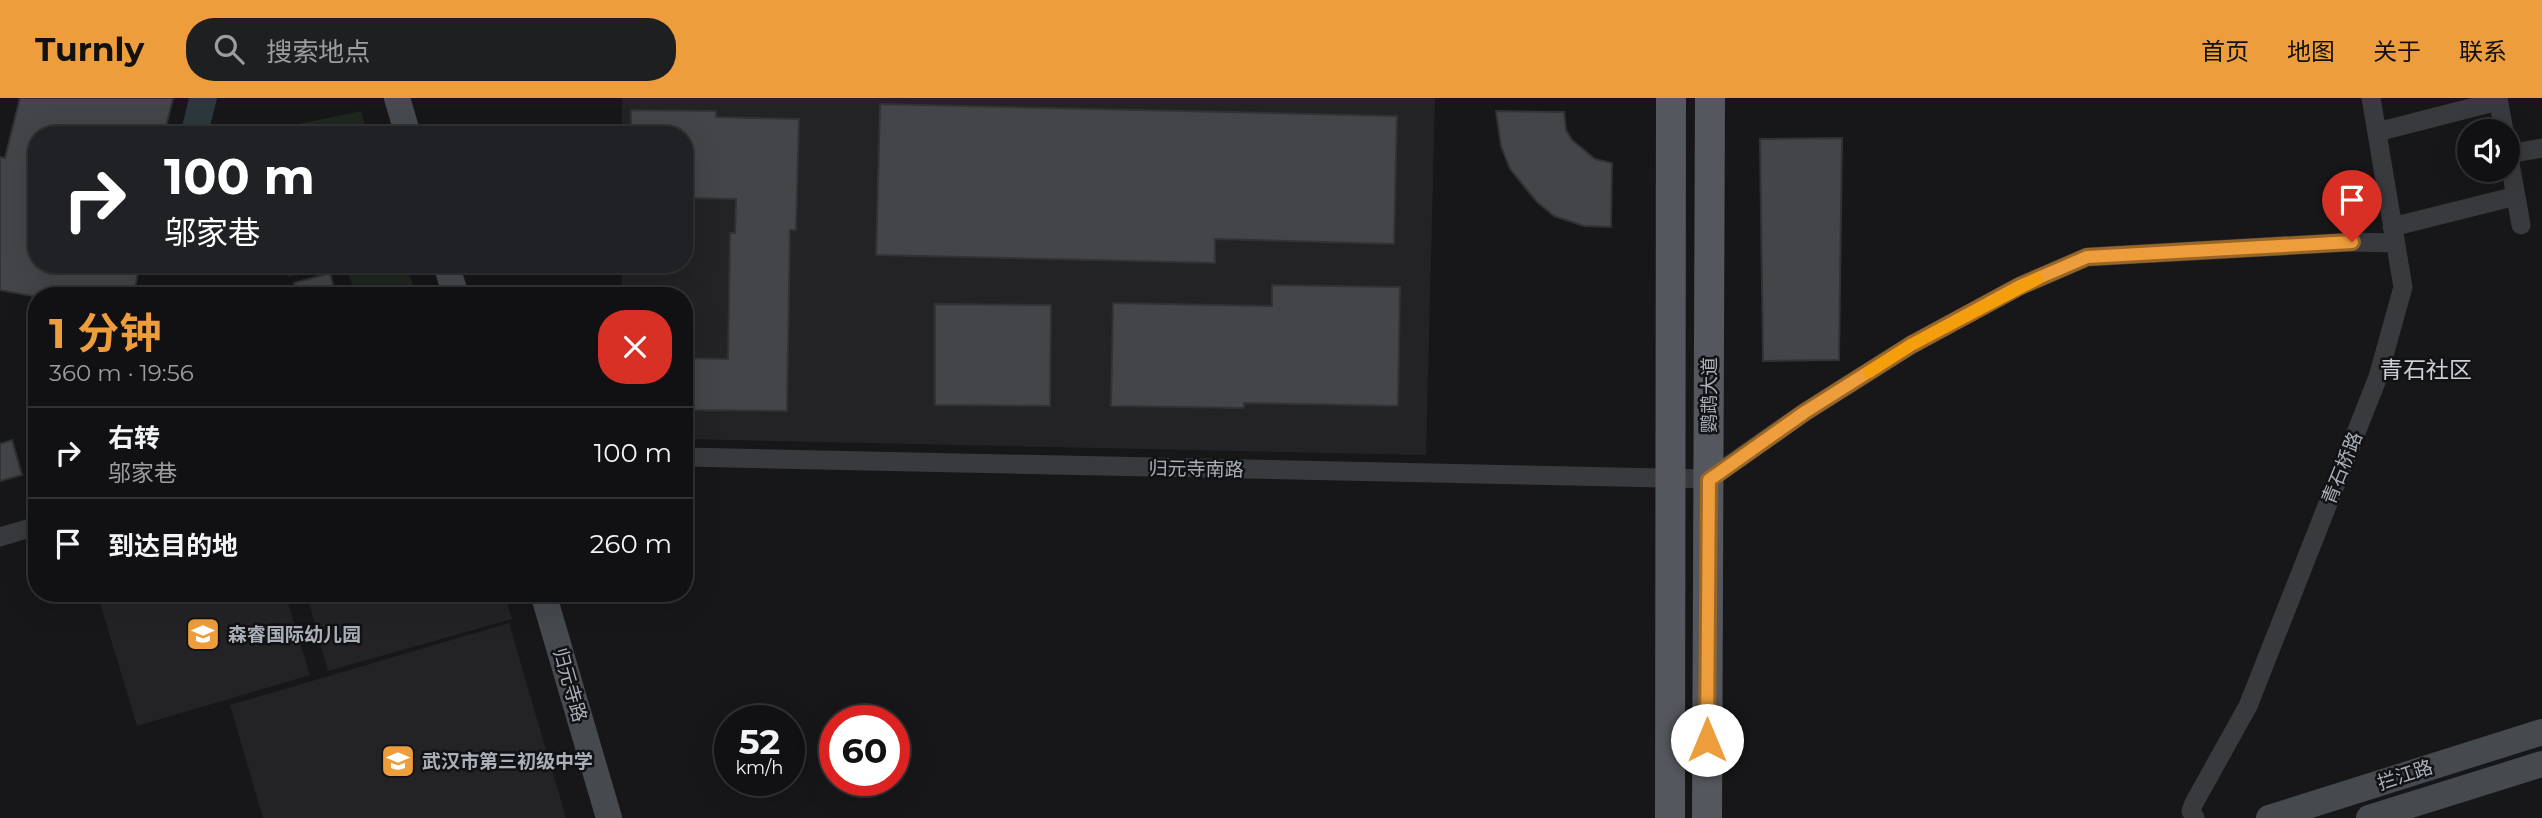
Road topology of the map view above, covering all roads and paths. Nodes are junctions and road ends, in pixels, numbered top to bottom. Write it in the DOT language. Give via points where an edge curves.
graph roads {
  1 [pos="397,98"];
  2 [pos="1671,98"];
  3 [pos="1710,98"];
  4 [pos="2371,98"];
  5 [pos="2498,100"];
  6 [pos="2502,119"];
  7 [pos="405,126"];
  8 [pos="2377,132"];
  9 [pos="2542,148"];
  10 [pos="2520,151"];
  11 [pos="2513,182"];
  12 [pos="2516,196"];
  13 [pos="2521,225"];
  14 [pos="2393,235"];
  15 [pos="693,457"];
  16 [pos="1670,479"];
  17 [pos="1709,480"];
  18 [pos="28,529"];
  19 [pos="0,537"];
  20 [pos="546,602"];
  21 [pos="2542,732"];
  22 [pos="2542,764"];
  23 [pos="609,818"];
  24 [pos="1670,818"];
  25 [pos="1707,818"];
  26 [pos="2195,818"];
  27 [pos="2269,818"];
  28 [pos="2369,818"];
  1 -- 7 [label="main road"];
  2 -- 16 [label="main road, 鹦鹉大道"];
  3 -- 17 [label="main road, 鹦鹉大道"];
  4 -- 8 [label="street, 青石桥路"];
  5 -- 6 [label="street"];
  5 -- 8 [label="street"];
  8 -- 14 [label="street, 青石桥路"];
  9 -- 10 [label="street"];
  11 -- 12 [label="street"];
  12 -- 13 [label="street"];
  12 -- 14 [label="street"];
  14 -- 17 [label="street" via="2087,257 2020,286 1911,345"];
  14 -- 26 [label="street, 青石桥路" via="2403,287 2378,377 2248,706 2194,803 2191,811"];
  15 -- 16 [label="street, 归元寺南路"];
  16 -- 17 [label="street, 归元寺南路"];
  16 -- 24 [label="main road, 鹦鹉大道"];
  17 -- 25 [label="main road, 鹦鹉大道"];
  18 -- 19 [label="street"];
  20 -- 23 [label="main road, 归元寺路"];
  21 -- 27 [label="main road, 拦江路"];
  22 -- 28 [label="main road, 拦江路"];
}
